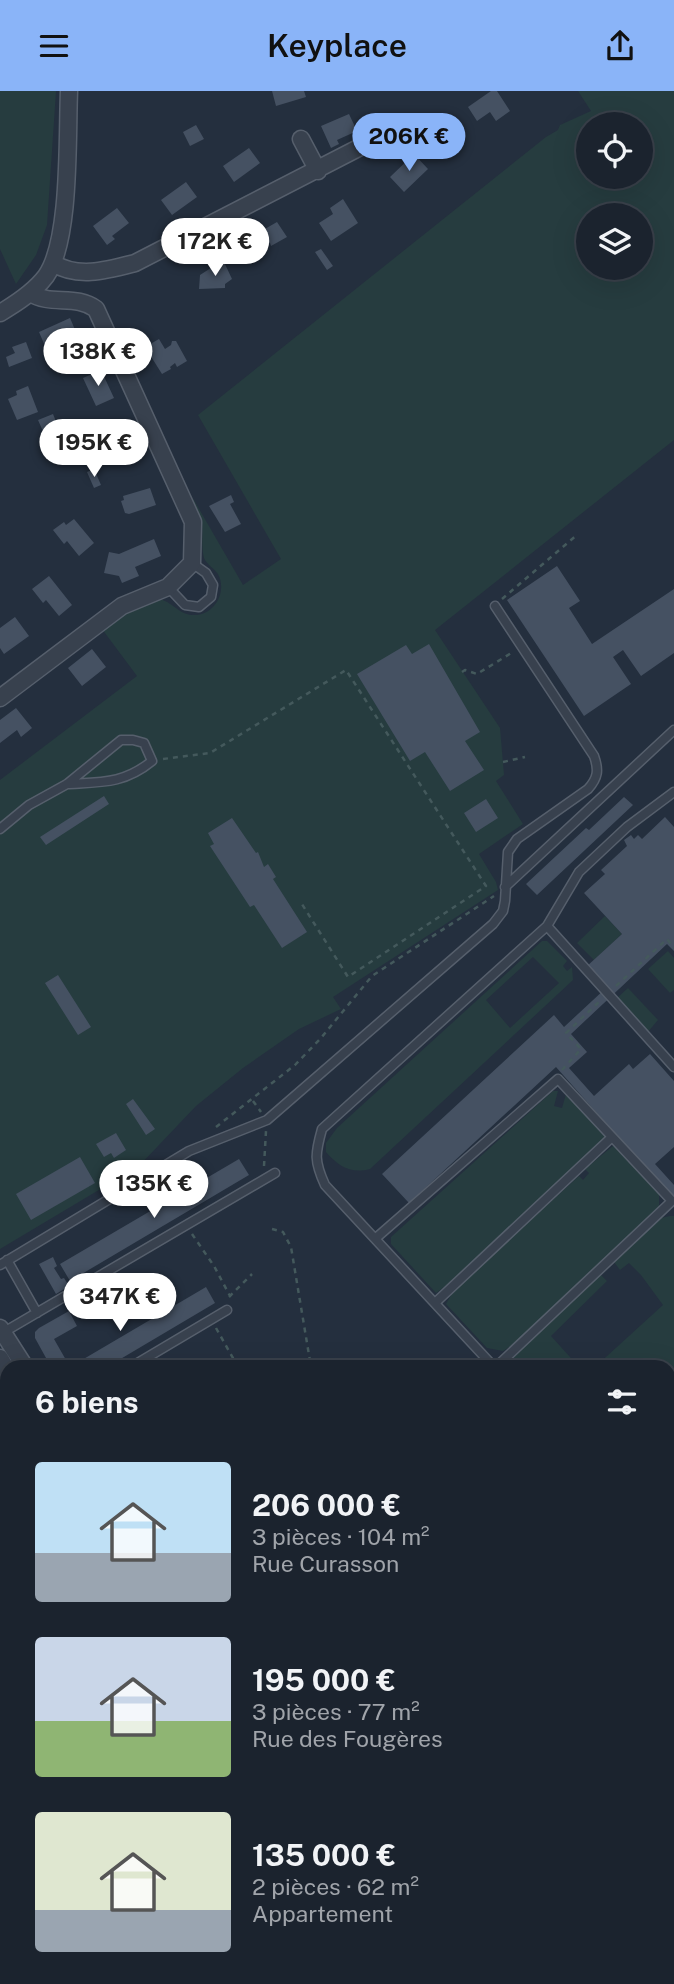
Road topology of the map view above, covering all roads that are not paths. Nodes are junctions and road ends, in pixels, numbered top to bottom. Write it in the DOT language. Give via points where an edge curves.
graph roads {
  1 [pos="69,91"];
  2 [pos="301,139"];
  3 [pos="372,141"];
  4 [pos="318,170"];
  5 [pos="53,263"];
  6 [pos="30,293"];
  7 [pos="0,313"];
  8 [pos="191,563"];
  9 [pos="168,587"];
  10 [pos="495,606"];
  11 [pos="0,698"];
  12 [pos="674,730"];
  13 [pos="67,784"];
  14 [pos="674,792"];
  15 [pos="0,829"];
  16 [pos="505,887"];
  17 [pos="547,926"];
  18 [pos="674,1067"];
  19 [pos="612,1137"];
  20 [pos="275,1173"];
  21 [pos="673,1201"];
  22 [pos="376,1238"];
  23 [pos="4,1263"];
  24 [pos="436,1302"];
  25 [pos="227,1310"];
  26 [pos="37,1313"];
  27 [pos="1,1332"];
  28 [pos="20,1360"];
  29 [pos="143,1360"];
  30 [pos="489,1360"];
  31 [pos="503,1360"];
  1 -- 5 [label="street" via="65,203"];
  2 -- 4 [label="street"];
  3 -- 4 [label="street"];
  4 -- 5 [label="street" via="135,263 78,272"];
  5 -- 6 [label="street"];
  6 -- 7 [label="street"];
  6 -- 8 [label="street" via="46,300 77,300 96,309 193,522"];
  8 -- 9 [label="street"];
  8 -- 9 [label="lane" via="206,573 213,585 211,597 199,607 185,605"];
  9 -- 11 [label="street" via="122,606"];
  10 -- 16 [label="lane" via="594,756 598,773 588,789 517,839 508,852"];
  12 -- 16 [label="lane"];
  13 -- 13 [label="lane" via="121,740 144,743 152,761 118,781"];
  13 -- 15 [label="lane"];
  14 -- 17 [label="lane" via="579,872"];
  16 -- 23 [label="lane" via="503,911 493,924 267,1120 189,1151"];
  17 -- 18 [label="lane"];
  17 -- 22 [label="lane" via="323,1129 316,1167 325,1185"];
  19 -- 21 [label="lane"];
  19 -- 22 [label="lane" via="558,1079"];
  19 -- 24 [label="lane"];
  20 -- 26 [label="lane"];
  21 -- 31 [label="lane"];
  22 -- 24 [label="lane"];
  23 -- 26 [label="lane"];
  24 -- 30 [label="lane"];
  25 -- 29 [label="lane"];
  26 -- 27 [label="lane"];
  27 -- 28 [label="street"];
}
